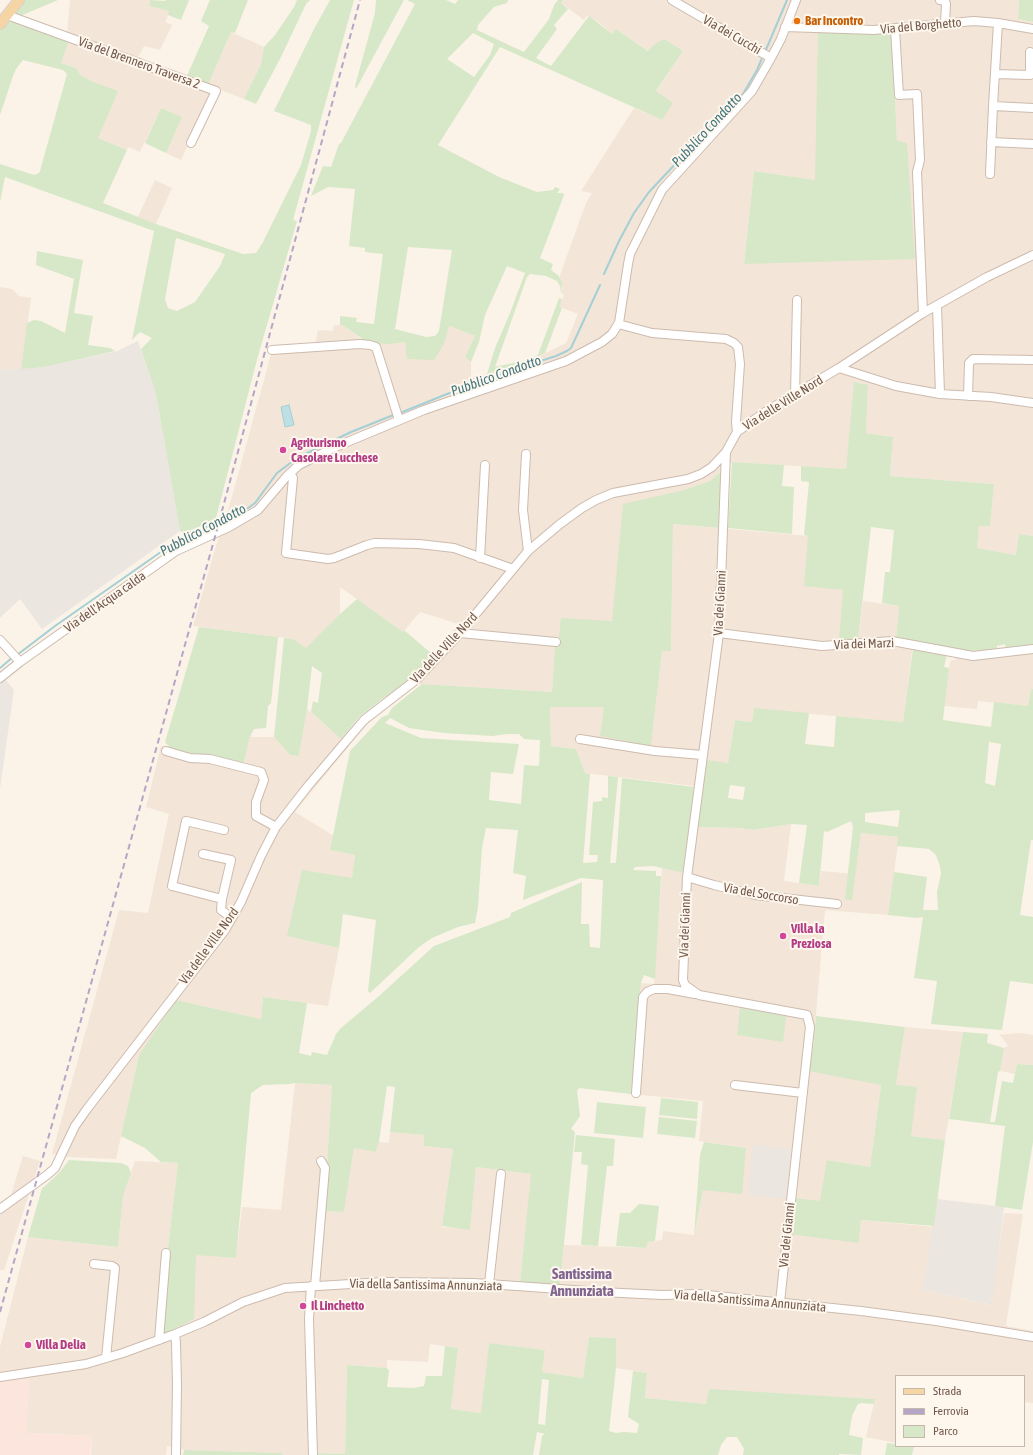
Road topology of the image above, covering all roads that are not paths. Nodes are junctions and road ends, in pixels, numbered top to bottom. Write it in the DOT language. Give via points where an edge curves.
graph roads {
  1 [pos="19,0"];
  2 [pos="672,0"];
  3 [pos="796,0"];
  4 [pos="940,0"];
  5 [pos="7,15"];
  6 [pos="998,22"];
  7 [pos="945,23"];
  8 [pos="0,24"];
  9 [pos="785,27"];
  10 [pos="895,29"];
  11 [pos="1033,29"];
  12 [pos="1030,52"];
  13 [pos="771,58"];
  14 [pos="995,74"];
  15 [pos="993,106"];
  16 [pos="1033,108"];
  17 [pos="991,142"];
  18 [pos="191,143"];
  19 [pos="1033,144"];
  20 [pos="990,174"];
  21 [pos="1033,255"];
  22 [pos="797,300"];
  23 [pos="937,306"];
  24 [pos="924,313"];
  25 [pos="618,324"];
  26 [pos="272,350"];
  27 [pos="1033,360"];
  28 [pos="839,368"];
  29 [pos="940,394"];
  30 [pos="794,395"];
  31 [pos="968,396"];
  32 [pos="1033,403"];
  33 [pos="399,418"];
  34 [pos="737,432"];
  35 [pos="726,452"];
  36 [pos="526,454"];
  37 [pos="486,465"];
  38 [pos="290,473"];
  39 [pos="528,551"];
  40 [pos="480,558"];
  41 [pos="512,570"];
  42 [pos="460,633"];
  43 [pos="719,633"];
  44 [pos="0,640"];
  45 [pos="556,642"];
  46 [pos="1033,649"];
  47 [pos="16,658"];
  48 [pos="0,678"];
  49 [pos="580,739"];
  50 [pos="166,751"];
  51 [pos="702,755"];
  52 [pos="276,828"];
  53 [pos="224,830"];
  54 [pos="203,854"];
  55 [pos="687,877"];
  56 [pos="222,899"];
  57 [pos="837,904"];
  58 [pos="232,918"];
  59 [pos="699,995"];
  60 [pos="735,1085"];
  61 [pos="636,1093"];
  62 [pos="803,1093"];
  63 [pos="321,1161"];
  64 [pos="502,1174"];
  65 [pos="0,1209"];
  66 [pos="166,1253"];
  67 [pos="94,1264"];
  68 [pos="120,1268"];
  69 [pos="489,1284"];
  70 [pos="313,1286"];
  71 [pos="780,1302"];
  72 [pos="175,1334"];
  73 [pos="1033,1337"];
  74 [pos="159,1340"];
  75 [pos="109,1357"];
  76 [pos="0,1376"];
  77 [pos="176,1455"];
  78 [pos="313,1455"];
  1 -- 5 [label="main road"];
  2 -- 13 [label="street, Via dei Cucchi"];
  3 -- 9 [label="street, Via dell'Acqua calda"];
  4 -- 7 [label="street" via="946,4"];
  5 -- 8 [label="main road"];
  5 -- 18 [label="street, Via del Brennero Traversa 2" via="216,91"];
  6 -- 7 [label="street, Via del Borghetto"];
  6 -- 11 [label="street, Via del Borghetto"];
  6 -- 14 [label="street"];
  7 -- 10 [label="street, Via del Borghetto"];
  9 -- 10 [label="street, Via del Borghetto"];
  9 -- 13 [label="street, Via dell'Acqua calda"];
  10 -- 24 [label="street" via="899,95 917,94 920,160 916,172"];
  12 -- 14 [label="street" via="1030,76"];
  13 -- 25 [label="street, Via dell'Acqua calda" via="749,95 662,190 630,254"];
  14 -- 15 [label="street"];
  15 -- 16 [label="street"];
  15 -- 17 [label="street"];
  17 -- 19 [label="street"];
  17 -- 20 [label="street"];
  21 -- 23 [label="street, Via delle Ville Nord" via="987,277"];
  22 -- 30 [label="street"];
  23 -- 24 [label="street, Via delle Ville Nord"];
  23 -- 29 [label="street"];
  24 -- 28 [label="street, Via delle Ville Nord"];
  25 -- 33 [label="street, Via dell'Acqua calda" via="612,334 602,342 566,361"];
  25 -- 34 [label="street" via="652,333 726,339 734,343 738,347 740,364"];
  26 -- 33 [label="street" via="360,344 376,347"];
  27 -- 31 [label="street" via="973,359 969,363"];
  28 -- 29 [label="street" via="896,386"];
  28 -- 30 [label="street, Via delle Ville Nord"];
  29 -- 31 [label="street"];
  30 -- 34 [label="street, Via delle Ville Nord"];
  31 -- 32 [label="street"];
  33 -- 38 [label="street, Via dell'Acqua calda" via="299,465"];
  34 -- 35 [label="street, Via delle Ville Nord"];
  35 -- 39 [label="street, Via delle Ville Nord" via="712,467 688,479 613,494 596,500 560,524"];
  35 -- 43 [label="street, Via dei Gianni"];
  36 -- 39 [label="street" via="523,510"];
  37 -- 40 [label="street"];
  38 -- 40 [label="street" via="293,478 286,553 328,559 375,543 419,544 454,548"];
  38 -- 47 [label="street, Via dell'Acqua calda" via="254,513 176,551"];
  39 -- 41 [label="street, Via delle Ville Nord"];
  40 -- 41 [label="street"];
  41 -- 42 [label="street, Via delle Ville Nord"];
  42 -- 45 [label="street"];
  42 -- 52 [label="street, Via delle Ville Nord" via="417,679 364,720"];
  43 -- 46 [label="street, Via dei Marzi" via="822,646 892,641 973,656"];
  43 -- 51 [label="street, Via dei Gianni"];
  44 -- 47 [label="street"];
  47 -- 48 [label="street, Via dell'Acqua calda"];
  49 -- 51 [label="street" via="655,751"];
  50 -- 52 [label="street" via="261,772 264,780 256,802 256,816"];
  51 -- 55 [label="street, Via dei Gianni"];
  52 -- 58 [label="street, Via delle Ville Nord"];
  53 -- 56 [label="street" via="186,821 172,886"];
  54 -- 56 [label="street" via="231,860"];
  55 -- 57 [label="street, Via del Soccorso" via="714,886 755,894"];
  55 -- 59 [label="street, Via dei Gianni" via="683,980 685,985"];
  56 -- 58 [label="street" via="221,910"];
  58 -- 65 [label="street, Via delle Ville Nord" via="87,1108 75,1126 55,1168"];
  59 -- 61 [label="street" via="654,989 643,997"];
  59 -- 62 [label="street, Via dei Gianni" via="807,1016 810,1027"];
  60 -- 62 [label="street"];
  62 -- 71 [label="street, Via dei Gianni"];
  63 -- 70 [label="street" via="325,1168"];
  64 -- 69 [label="street"];
  66 -- 74 [label="street"];
  67 -- 75 [label="street" via="115,1268"];
  68 -- 75 [label="street"];
  69 -- 70 [label="street, Via della Santissima Annunziata" via="384,1282"];
  69 -- 71 [label="street, Via della Santissima Annunziata" via="662,1295 698,1294"];
  70 -- 72 [label="street, Via della Santissima Annunziata" via="285,1288 243,1302"];
  70 -- 78 [label="street" via="309,1319"];
  71 -- 73 [label="street, Via della Santissima Annunziata" via="861,1311"];
  72 -- 74 [label="street, Via della Santissima Annunziata"];
  72 -- 77 [label="street"];
  74 -- 75 [label="street, Via della Santissima Annunziata"];
  75 -- 76 [label="street, Via della Santissima Annunziata" via="86,1364"];
}
